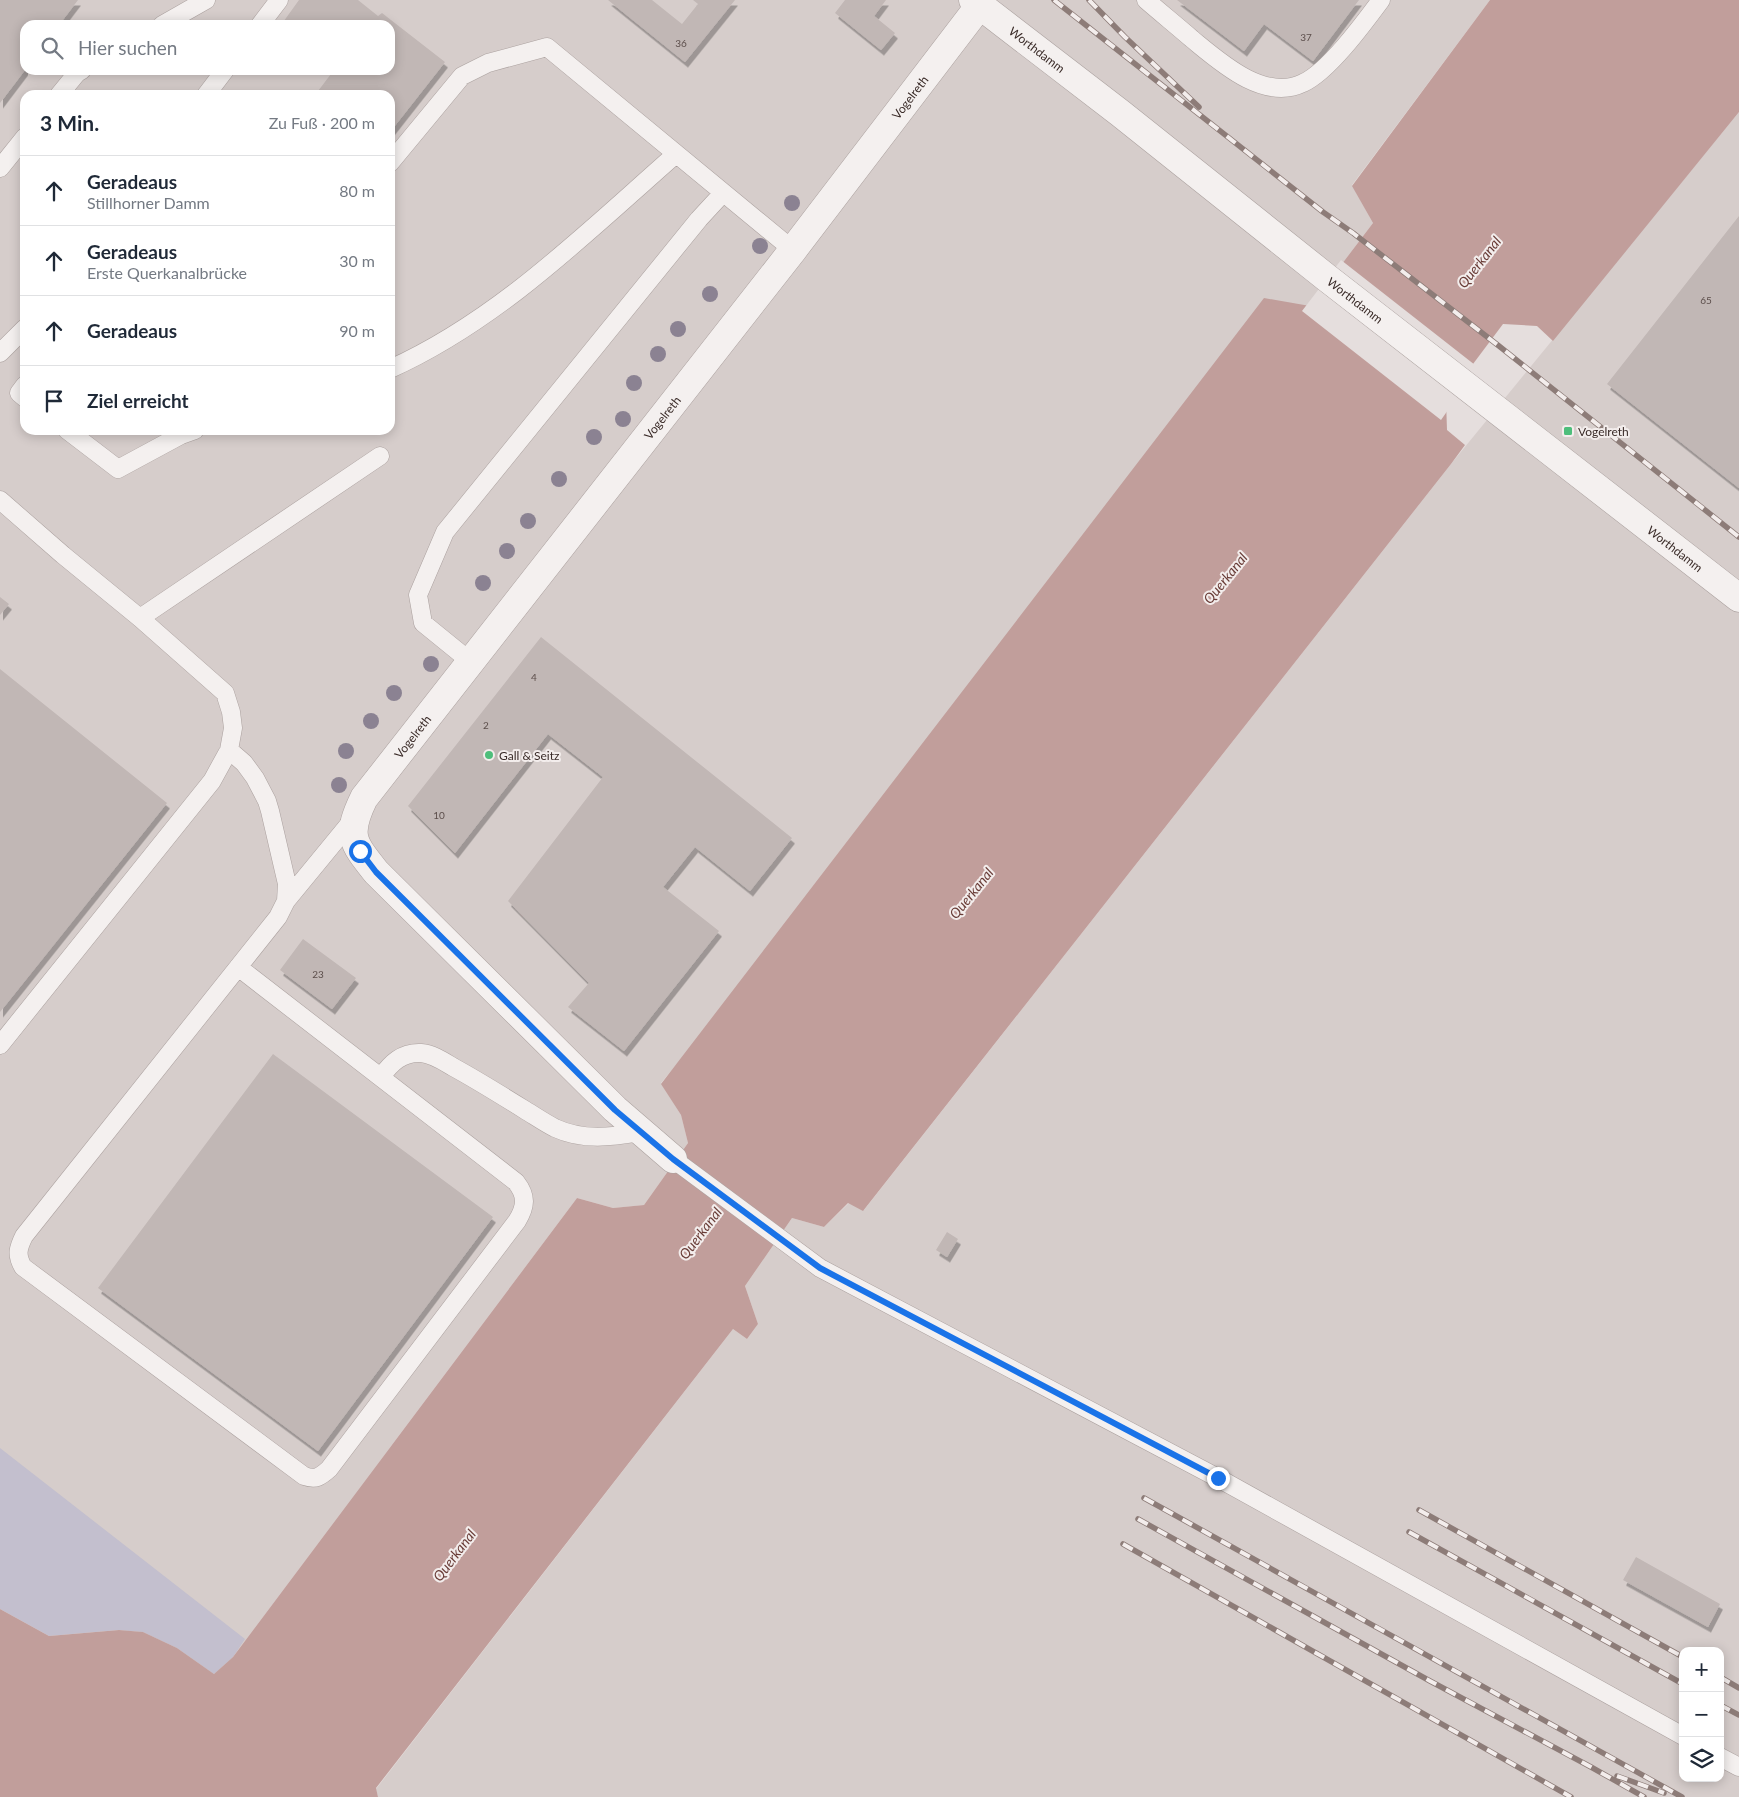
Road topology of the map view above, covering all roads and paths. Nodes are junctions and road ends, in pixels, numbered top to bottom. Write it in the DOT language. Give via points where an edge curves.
graph roads {
  1 [pos="206,0"];
  2 [pos="279,0"];
  3 [pos="1146,0"];
  4 [pos="1381,0"];
  5 [pos="977,3"];
  6 [pos="171,20"];
  7 [pos="264,20"];
  8 [pos="75,75"];
  9 [pos="221,75"];
  10 [pos="63,90"];
  11 [pos="210,90"];
  12 [pos="20,143"];
  13 [pos="676,154"];
  14 [pos="395,157"];
  15 [pos="0,168"];
  16 [pos="723,193"];
  17 [pos="793,250"];
  18 [pos="20,333"];
  19 [pos="0,353"];
  20 [pos="395,367"];
  21 [pos="73,435"];
  22 [pos="183,435"];
  23 [pos="380,456"];
  24 [pos="0,500"];
  25 [pos="1739,598"];
  26 [pos="140,618"];
  27 [pos="471,662"];
  28 [pos="229,750"];
  29 [pos="354,826"];
  30 [pos="286,902"];
  31 [pos="238,967"];
  32 [pos="0,1046"];
  33 [pos="381,1077"];
  34 [pos="641,1132"];
  35 [pos="673,1159"];
  36 [pos="1679,1734"];
  37 [pos="1724,1758"];
  38 [pos="1739,1767"];
  1 -- 6 [label="lane"];
  2 -- 7 [label="lane"];
  3 -- 4 [label="lane" via="1228,69 1256,83 1280,89 1303,84 1326,66"];
  5 -- 17 [label="street, Vogelreth"];
  5 -- 25 [label="street, Worthdamm"];
  8 -- 10 [label="lane"];
  9 -- 11 [label="lane"];
  12 -- 15 [label="lane"];
  13 -- 14 [label="lane" via="547,47 488,63 462,76"];
  13 -- 16 [label="lane"];
  13 -- 20 [label="lane" via="517,292 477,320"];
  16 -- 17 [label="lane"];
  16 -- 27 [label="lane" via="445,532 418,595 423,624"];
  17 -- 27 [label="street, Vogelreth"];
  18 -- 19 [label="lane"];
  21 -- 22 [label="lane" via="118,470"];
  23 -- 26 [label="lane"];
  24 -- 26 [label="lane"];
  26 -- 28 [label="lane" via="225,693 231,712"];
  27 -- 29 [label="street, Vogelreth" via="364,798"];
  28 -- 30 [label="lane" via="244,763 267,801 287,884"];
  28 -- 32 [label="lane" via="212,781"];
  29 -- 30 [label="lane"];
  29 -- 34 [label="street" via="360,851 376,872 615,1110"];
  30 -- 31 [label="lane"];
  31 -- 33 [label="lane"];
  31 -- 33 [label="lane" via="24,1236 18,1248 18,1258 23,1267 312,1479 329,1469 524,1211 525,1200 516,1182"];
  33 -- 34 [label="lane" via="398,1058 421,1053 469,1076 555,1128 597,1137"];
  34 -- 35 [label="street"];
  35 -- 36 [label="lane" via="820,1268 1218,1478"];
  37 -- 38 [label="lane"];
}
